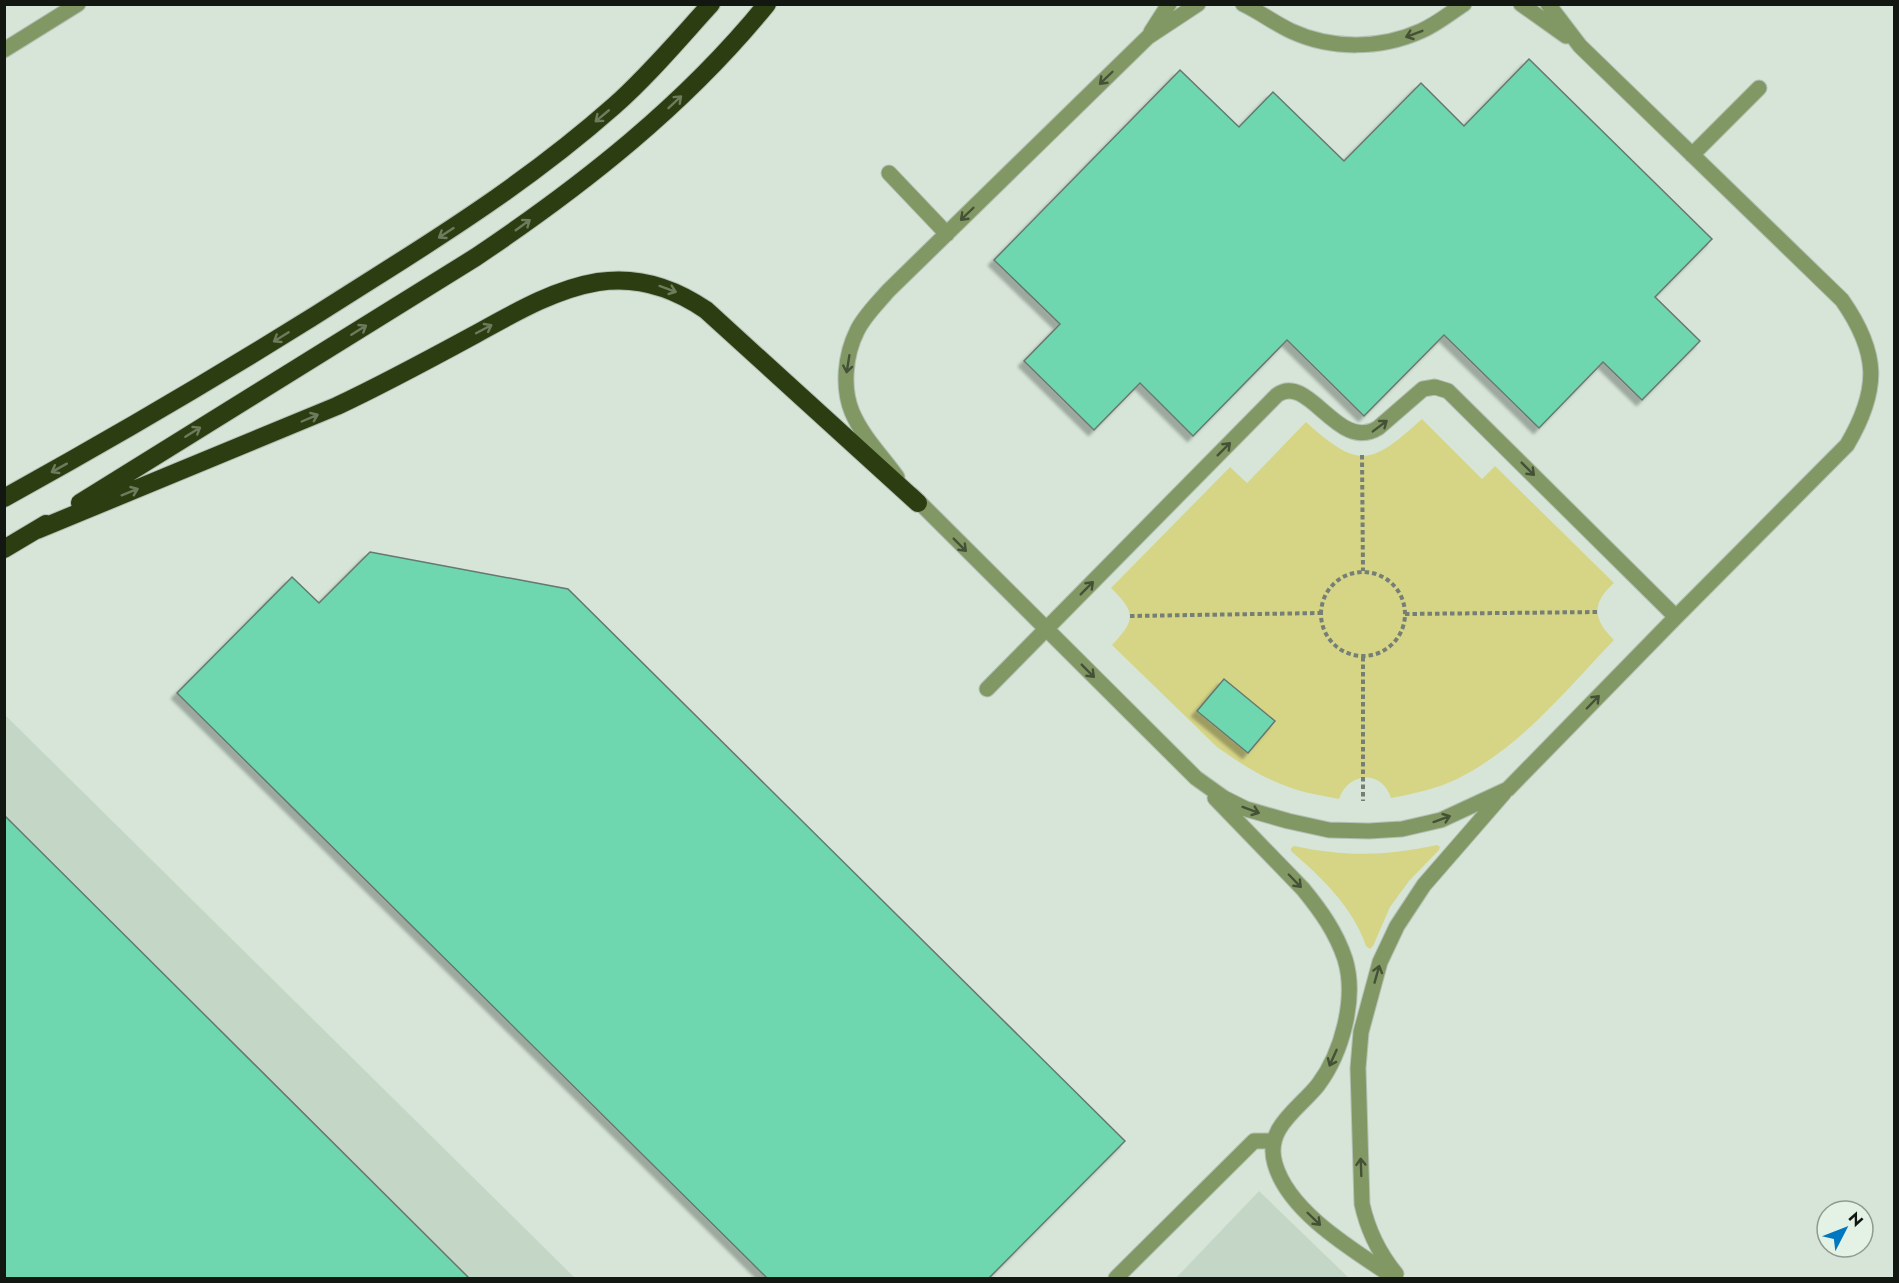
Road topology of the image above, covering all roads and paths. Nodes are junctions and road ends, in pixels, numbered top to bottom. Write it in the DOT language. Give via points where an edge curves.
graph roads {
  1 [pos="78,4"];
  2 [pos="1169,4"];
  3 [pos="1243,4"];
  4 [pos="1464,4"];
  5 [pos="1521,4"];
  6 [pos="1548,4"];
  7 [pos="1197,6"];
  8 [pos="763,9"];
  9 [pos="706,10"];
  10 [pos="1148,37"];
  11 [pos="1580,46"];
  12 [pos="4,50"];
  13 [pos="1759,88"];
  14 [pos="1692,155"];
  15 [pos="889,173"];
  16 [pos="947,234"];
  17 [pos="1361,434"];
  18 [pos="4,498"];
  19 [pos="918,503"];
  20 [pos="37,530"];
  21 [pos="4,549"];
  22 [pos="1363,571"];
  23 [pos="1598,612"];
  24 [pos="1320,613"];
  25 [pos="1406,614"];
  26 [pos="1130,616"];
  27 [pos="1676,617"];
  28 [pos="1046,630"];
  29 [pos="1363,657"];
  30 [pos="987,689"];
  31 [pos="1196,778"];
  32 [pos="1508,789"];
  33 [pos="1363,801"];
  34 [pos="1274,1141"];
  35 [pos="1116,1278"];
  36 [pos="1397,1278"];
  1 -- 12 [label="street"];
  2 -- 10 [label="street"];
  4 -- 3 [label="street, one-way" via="1422,31 1376,45 1341,44 1308,37"];
  5 -- 11 [label="street"];
  6 -- 11 [label="street"];
  7 -- 10 [label="street"];
  20 -- 8 [label="highway, one-way" via="520,227 643,131 712,66"];
  9 -- 18 [label="highway, one-way" via="614,106 492,202 225,372"];
  10 -- 16 [label="street, one-way"];
  11 -- 14 [label="street"];
  13 -- 14 [label="street"];
  14 -- 27 [label="street" via="1842,300 1867,343 1872,364 1864,411 1846,445"];
  15 -- 16 [label="street"];
  16 -- 19 [label="street, one-way" via="868,314 857,330 846,371 847,393 857,422"];
  17 -- 22 [label="path"];
  17 -- 27 [label="street, one-way" via="1378,428 1423,389 1448,391"];
  28 -- 17 [label="street, one-way" via="1281,392 1304,396 1338,424"];
  20 -- 19 [label="highway, one-way" via="330,410 553,296 576,287 612,281 662,287 706,310"];
  19 -- 28 [label="street, one-way"];
  20 -- 21 [label="highway"];
  22 -- 24 [label="path" via="1337,579 1327,590"];
  22 -- 25 [label="path" via="1388,579 1403,600"];
  23 -- 25 [label="path"];
  24 -- 26 [label="path"];
  24 -- 29 [label="path" via="1329,640 1350,655"];
  25 -- 29 [label="path" via="1393,644"];
  32 -- 27 [label="street, one-way"];
  28 -- 30 [label="street"];
  28 -- 31 [label="street, one-way"];
  29 -- 33 [label="path"];
  31 -- 32 [label="street, one-way" via="1246,809 1288,822 1349,831 1402,829 1441,820"];
  31 -- 34 [label="street, one-way" via="1310,897 1329,923 1345,962 1347,1005 1334,1059 1316,1087 1288,1114"];
  36 -- 32 [label="street, one-way" via="1375,1243 1362,1204 1358,1068 1361,1032 1380,962 1397,926 1424,885"];
  34 -- 35 [label="street" via="1254,1141"];
  34 -- 36 [label="street, one-way" via="1274,1162 1280,1177 1304,1209 1334,1236"];
}
